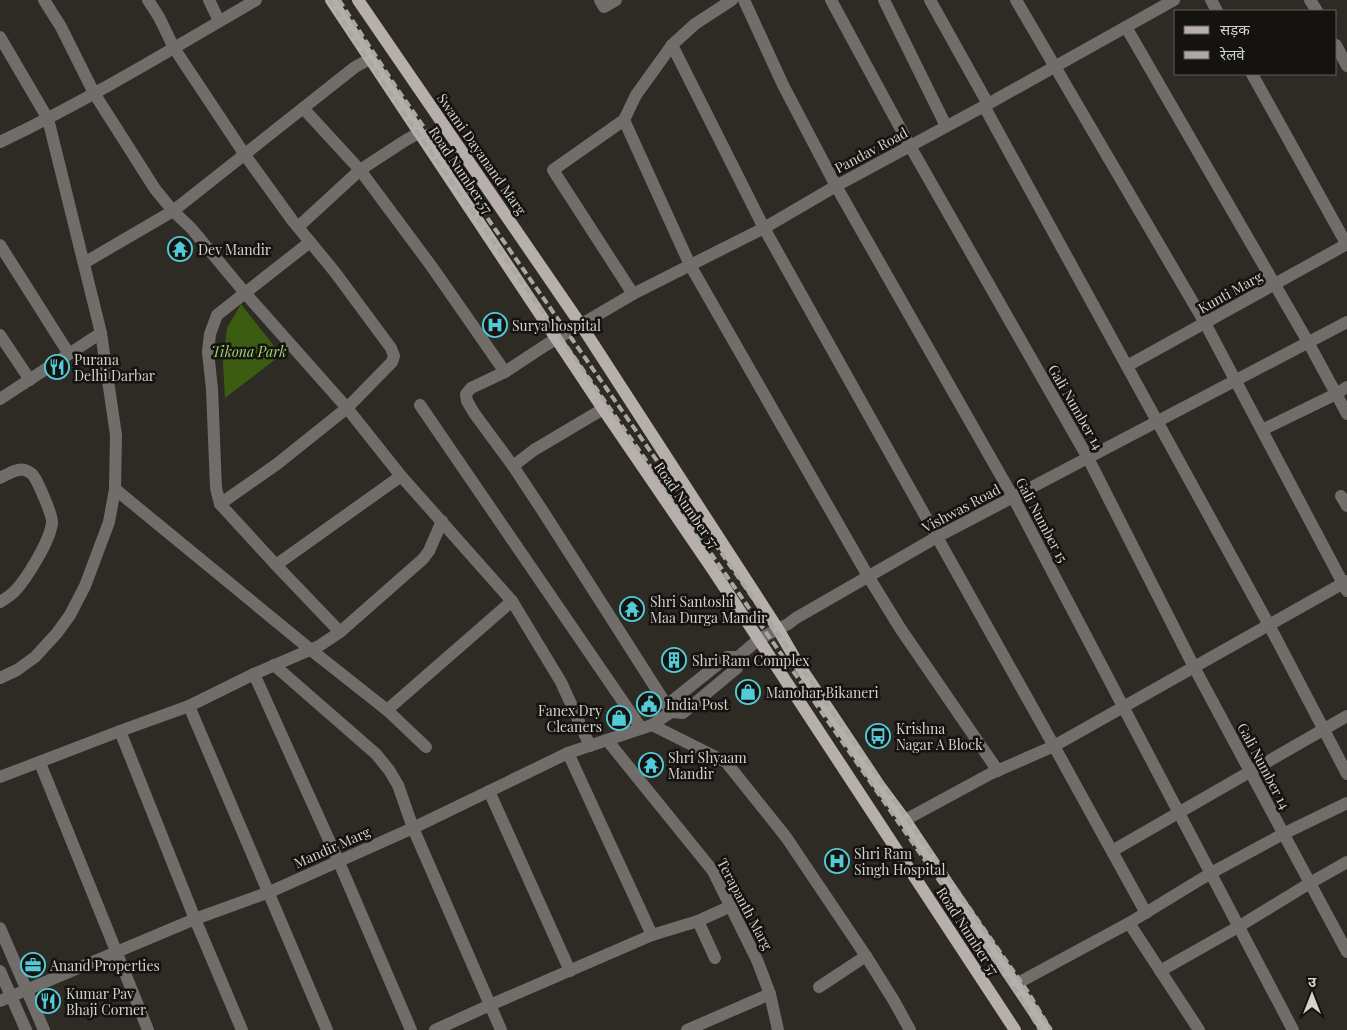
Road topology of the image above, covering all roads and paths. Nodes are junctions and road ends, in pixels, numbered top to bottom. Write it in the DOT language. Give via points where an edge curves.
graph roads {
  1 [pos="44,0"];
  2 [pos="148,0"];
  3 [pos="210,0"];
  4 [pos="256,0"];
  5 [pos="331,0"];
  6 [pos="358,0"];
  7 [pos="600,0"];
  8 [pos="616,0"];
  9 [pos="732,0"];
  10 [pos="744,0"];
  11 [pos="831,0"];
  12 [pos="884,0"];
  13 [pos="930,0"];
  14 [pos="1016,0"];
  15 [pos="1174,0"];
  16 [pos="219,21"];
  17 [pos="1126,27"];
  18 [pos="0,36"];
  19 [pos="672,45"];
  20 [pos="174,48"];
  21 [pos="1337,48"];
  22 [pos="370,59"];
  23 [pos="1347,66"];
  24 [pos="1055,67"];
  25 [pos="1253,75"];
  26 [pos="94,93"];
  27 [pos="986,105"];
  28 [pos="303,108"];
  29 [pos="48,119"];
  30 [pos="624,120"];
  31 [pos="946,126"];
  32 [pos="419,134"];
  33 [pos="0,142"];
  34 [pos="910,146"];
  35 [pos="246,155"];
  36 [pos="360,170"];
  37 [pos="836,186"];
  38 [pos="173,211"];
  39 [pos="298,227"];
  40 [pos="764,228"];
  41 [pos="310,242"];
  42 [pos="0,245"];
  43 [pos="1347,245"];
  44 [pos="84,263"];
  45 [pos="690,265"];
  46 [pos="1275,284"];
  47 [pos="245,293"];
  48 [pos="633,294"];
  49 [pos="1347,322"];
  50 [pos="1205,323"];
  51 [pos="581,325"];
  52 [pos="101,333"];
  53 [pos="0,335"];
  54 [pos="556,340"];
  55 [pos="1308,342"];
  56 [pos="69,354"];
  57 [pos="1127,366"];
  58 [pos="505,372"];
  59 [pos="30,380"];
  60 [pos="1235,380"];
  61 [pos="1342,391"];
  62 [pos="0,399"];
  63 [pos="420,405"];
  64 [pos="347,408"];
  65 [pos="602,409"];
  66 [pos="1347,414"];
  67 [pos="1158,421"];
  68 [pos="1262,430"];
  69 [pos="1088,458"];
  70 [pos="513,466"];
  71 [pos="401,476"];
  72 [pos="0,478"];
  73 [pos="115,489"];
  74 [pos="1013,497"];
  75 [pos="220,504"];
  76 [pos="442,521"];
  77 [pos="937,537"];
  78 [pos="276,566"];
  79 [pos="868,576"];
  80 [pos="1346,585"];
  81 [pos="512,601"];
  82 [pos="0,602"];
  83 [pos="1268,625"];
  84 [pos="778,629"];
  85 [pos="340,632"];
  86 [pos="759,639"];
  87 [pos="311,650"];
  88 [pos="274,665"];
  89 [pos="1194,667"];
  90 [pos="254,674"];
  91 [pos="0,678"];
  92 [pos="189,706"];
  93 [pos="1124,707"];
  94 [pos="387,710"];
  95 [pos="671,712"];
  96 [pos="1347,716"];
  97 [pos="647,727"];
  98 [pos="1324,730"];
  99 [pos="120,731"];
  100 [pos="607,740"];
  101 [pos="590,746"];
  102 [pos="1054,746"];
  103 [pos="426,747"];
  104 [pos="568,753"];
  105 [pos="40,762"];
  106 [pos="994,772"];
  107 [pos="1250,772"];
  108 [pos="1347,774"];
  109 [pos="0,777"];
  110 [pos="489,791"];
  111 [pos="1347,804"];
  112 [pos="1179,813"];
  113 [pos="905,820"];
  114 [pos="413,828"];
  115 [pos="1283,834"];
  116 [pos="1112,851"];
  117 [pos="338,860"];
  118 [pos="1347,862"];
  119 [pos="1211,873"];
  120 [pos="1310,883"];
  121 [pos="268,892"];
  122 [pos="730,906"];
  123 [pos="1146,913"];
  124 [pos="195,919"];
  125 [pos="698,921"];
  126 [pos="1129,923"];
  127 [pos="1238,927"];
  128 [pos="0,928"];
  129 [pos="652,935"];
  130 [pos="116,952"];
  131 [pos="1347,952"];
  132 [pos="866,956"];
  133 [pos="715,958"];
  134 [pos="0,970"];
  135 [pos="570,971"];
  136 [pos="1160,971"];
  137 [pos="1016,984"];
  138 [pos="819,987"];
  139 [pos="27,991"];
  140 [pos="770,994"];
  141 [pos="6,999"];
  142 [pos="490,1005"];
  143 [pos="26,1030"];
  144 [pos="44,1030"];
  145 [pos="148,1030"];
  146 [pos="242,1030"];
  147 [pos="327,1030"];
  148 [pos="411,1030"];
  149 [pos="435,1030"];
  150 [pos="500,1030"];
  151 [pos="687,1030"];
  152 [pos="778,1030"];
  153 [pos="910,1030"];
  154 [pos="1015,1030"];
  155 [pos="1046,1030"];
  156 [pos="1199,1030"];
  157 [pos="1293,1030"];
  1 -- 26 [label="street" via="62,26"];
  2 -- 20 [label="street"];
  3 -- 16 [label="street"];
  4 -- 16 [label="street"];
  5 -- 22 [label="main road, Road Number 57"];
  6 -- 51 [label="main road, Swami Dayanand Marg"];
  7 -- 8 [label="street" via="604,7"];
  9 -- 19 [label="street" via="695,24"];
  10 -- 37 [label="street, Gali Number 15" via="783,85"];
  11 -- 34 [label="street, Gali Number 14"];
  12 -- 31 [label="street"];
  13 -- 27 [label="street"];
  14 -- 24 [label="street"];
  15 -- 17 [label="street, Pandav Road"];
  16 -- 20 [label="street"];
  17 -- 24 [label="street, Pandav Road"];
  17 -- 46 [label="street"];
  18 -- 29 [label="street"];
  19 -- 30 [label="street" via="636,95"];
  19 -- 40 [label="street"];
  20 -- 26 [label="street"];
  20 -- 35 [label="street"];
  21 -- 23 [label="street"];
  22 -- 28 [label="street"];
  22 -- 32 [label="main road, Road Number 57"];
  24 -- 27 [label="street, Pandav Road"];
  24 -- 50 [label="street"];
  25 -- 43 [label="street"];
  26 -- 29 [label="street"];
  26 -- 38 [label="street" via="155,189"];
  27 -- 31 [label="street, Pandav Road"];
  27 -- 57 [label="street"];
  28 -- 35 [label="street"];
  28 -- 36 [label="street"];
  29 -- 33 [label="street"];
  29 -- 44 [label="street"];
  30 -- 45 [label="street"];
  30 -- 48 [label="street" via="553,170"];
  31 -- 34 [label="street, Pandav Road"];
  32 -- 36 [label="street"];
  32 -- 54 [label="main road, Road Number 57"];
  34 -- 37 [label="street, Pandav Road"];
  34 -- 69 [label="street, Gali Number 14"];
  35 -- 38 [label="street"];
  35 -- 39 [label="street"];
  36 -- 39 [label="street"];
  36 -- 58 [label="street"];
  37 -- 40 [label="street, Pandav Road"];
  37 -- 74 [label="street, Gali Number 15"];
  38 -- 44 [label="street"];
  38 -- 47 [label="street"];
  39 -- 41 [label="street"];
  40 -- 45 [label="street, Pandav Road"];
  40 -- 77 [label="street"];
  41 -- 47 [label="street"];
  41 -- 64 [label="street" via="386,340 394,356 392,362"];
  42 -- 56 [label="street"];
  43 -- 46 [label="street, Kunti Marg"];
  44 -- 52 [label="street"];
  45 -- 48 [label="street, Pandav Road"];
  45 -- 79 [label="street"];
  46 -- 50 [label="street, Kunti Marg"];
  46 -- 55 [label="street"];
  47 -- 64 [label="street"];
  47 -- 75 [label="street" via="217,315 210,334 208,352 216,488"];
  48 -- 51 [label="street, Pandav Road"];
  49 -- 55 [label="street, Vishwas Road"];
  50 -- 57 [label="street, Kunti Marg"];
  50 -- 60 [label="street"];
  51 -- 54 [label="street, Pandav Road"];
  51 -- 84 [label="main road, Road Number 57"];
  52 -- 56 [label="street"];
  52 -- 73 [label="street" via="116,435"];
  53 -- 59 [label="street"];
  54 -- 58 [label="street, Pandav Road"];
  54 -- 65 [label="main road, Road Number 57"];
  55 -- 60 [label="street, Vishwas Road"];
  55 -- 61 [label="street"];
  56 -- 59 [label="street"];
  57 -- 67 [label="street"];
  58 -- 70 [label="street, Pandav Road" via="471,388 466,394 474,413"];
  59 -- 62 [label="street"];
  60 -- 67 [label="street, Vishwas Road"];
  60 -- 68 [label="street"];
  61 -- 66 [label="street"];
  61 -- 68 [label="street"];
  63 -- 97 [label="street"];
  64 -- 71 [label="street"];
  64 -- 75 [label="street"];
  65 -- 70 [label="street"];
  65 -- 86 [label="main road, Road Number 57"];
  67 -- 69 [label="street, Vishwas Road"];
  67 -- 83 [label="street"];
  68 -- 80 [label="street"];
  69 -- 74 [label="street, Vishwas Road"];
  69 -- 89 [label="street, Gali Number 14"];
  70 -- 95 [label="street"];
  71 -- 76 [label="street"];
  71 -- 78 [label="street"];
  72 -- 82 [label="street" via="15,470 33,475 52,521 41,552 25,579 15,592"];
  73 -- 87 [label="street"];
  73 -- 91 [label="street" via="109,522 95,564 70,614 35,657"];
  74 -- 77 [label="street, Vishwas Road"];
  74 -- 93 [label="street, Gali Number 15"];
  75 -- 78 [label="street"];
  76 -- 81 [label="street"];
  76 -- 85 [label="street" via="423,559"];
  77 -- 79 [label="street, Vishwas Road"];
  77 -- 102 [label="street"];
  78 -- 85 [label="street"];
  79 -- 84 [label="street, Vishwas Road"];
  79 -- 106 [label="street"];
  80 -- 83 [label="street"];
  81 -- 94 [label="street"];
  81 -- 101 [label="street" via="560,682"];
  83 -- 89 [label="street"];
  83 -- 98 [label="street"];
  84 -- 86 [label="street, Vishwas Road"];
  84 -- 113 [label="main road, Road Number 57"];
  85 -- 87 [label="street"];
  86 -- 95 [label="street, Mandir Marg" via="738,657 737,668 729,675 683,712"];
  86 -- 154 [label="main road, Road Number 57"];
  87 -- 88 [label="street"];
  87 -- 94 [label="street"];
  88 -- 90 [label="street"];
  88 -- 114 [label="street" via="376,754 398,785"];
  89 -- 93 [label="street"];
  89 -- 107 [label="street, Gali Number 14"];
  90 -- 92 [label="street"];
  90 -- 117 [label="street"];
  92 -- 99 [label="street"];
  92 -- 121 [label="street"];
  93 -- 102 [label="street"];
  93 -- 112 [label="street, Gali Number 15"];
  94 -- 103 [label="street"];
  95 -- 97 [label="street, Mandir Marg"];
  96 -- 98 [label="street"];
  97 -- 100 [label="street, Mandir Marg"];
  97 -- 132 [label="street" via="726,762 786,837"];
  98 -- 107 [label="street"];
  98 -- 108 [label="street"];
  99 -- 105 [label="street"];
  99 -- 124 [label="street"];
  100 -- 101 [label="street, Mandir Marg"];
  100 -- 122 [label="street, Terapanth Marg" via="713,871"];
  101 -- 104 [label="street, Mandir Marg"];
  102 -- 106 [label="street"];
  102 -- 116 [label="street"];
  104 -- 110 [label="street, Mandir Marg"];
  104 -- 129 [label="street"];
  105 -- 109 [label="street"];
  105 -- 130 [label="street"];
  106 -- 113 [label="street"];
  107 -- 112 [label="street"];
  107 -- 115 [label="street, Gali Number 14"];
  110 -- 114 [label="street, Mandir Marg"];
  110 -- 135 [label="street"];
  111 -- 115 [label="street"];
  112 -- 116 [label="street"];
  112 -- 119 [label="street, Gali Number 15"];
  113 -- 137 [label="main road, Road Number 57"];
  114 -- 117 [label="street, Mandir Marg"];
  114 -- 142 [label="street"];
  115 -- 119 [label="street"];
  115 -- 120 [label="street, Gali Number 14"];
  116 -- 123 [label="street"];
  117 -- 121 [label="street, Mandir Marg"];
  117 -- 148 [label="street"];
  118 -- 120 [label="street"];
  119 -- 123 [label="street"];
  119 -- 127 [label="street, Gali Number 15"];
  120 -- 127 [label="street"];
  120 -- 131 [label="street, Gali Number 14"];
  121 -- 124 [label="street, Mandir Marg"];
  121 -- 147 [label="street"];
  122 -- 125 [label="street"];
  122 -- 140 [label="street, Terapanth Marg"];
  123 -- 126 [label="street"];
  124 -- 130 [label="street, Mandir Marg"];
  124 -- 146 [label="street"];
  125 -- 129 [label="street"];
  125 -- 133 [label="street"];
  126 -- 136 [label="street"];
  126 -- 137 [label="street"];
  127 -- 136 [label="street"];
  127 -- 157 [label="street, Gali Number 15"];
  128 -- 139 [label="street"];
  129 -- 135 [label="street"];
  130 -- 139 [label="street, Mandir Marg"];
  130 -- 145 [label="street"];
  132 -- 138 [label="street"];
  132 -- 153 [label="street"];
  134 -- 141 [label="street"];
  135 -- 142 [label="street"];
  136 -- 156 [label="street"];
  137 -- 155 [label="main road, Road Number 57"];
  139 -- 141 [label="street, Mandir Marg"];
  139 -- 144 [label="street"];
  140 -- 151 [label="street"];
  140 -- 152 [label="street, Terapanth Marg"];
  141 -- 143 [label="street"];
  142 -- 149 [label="street"];
  142 -- 150 [label="street"];
}
